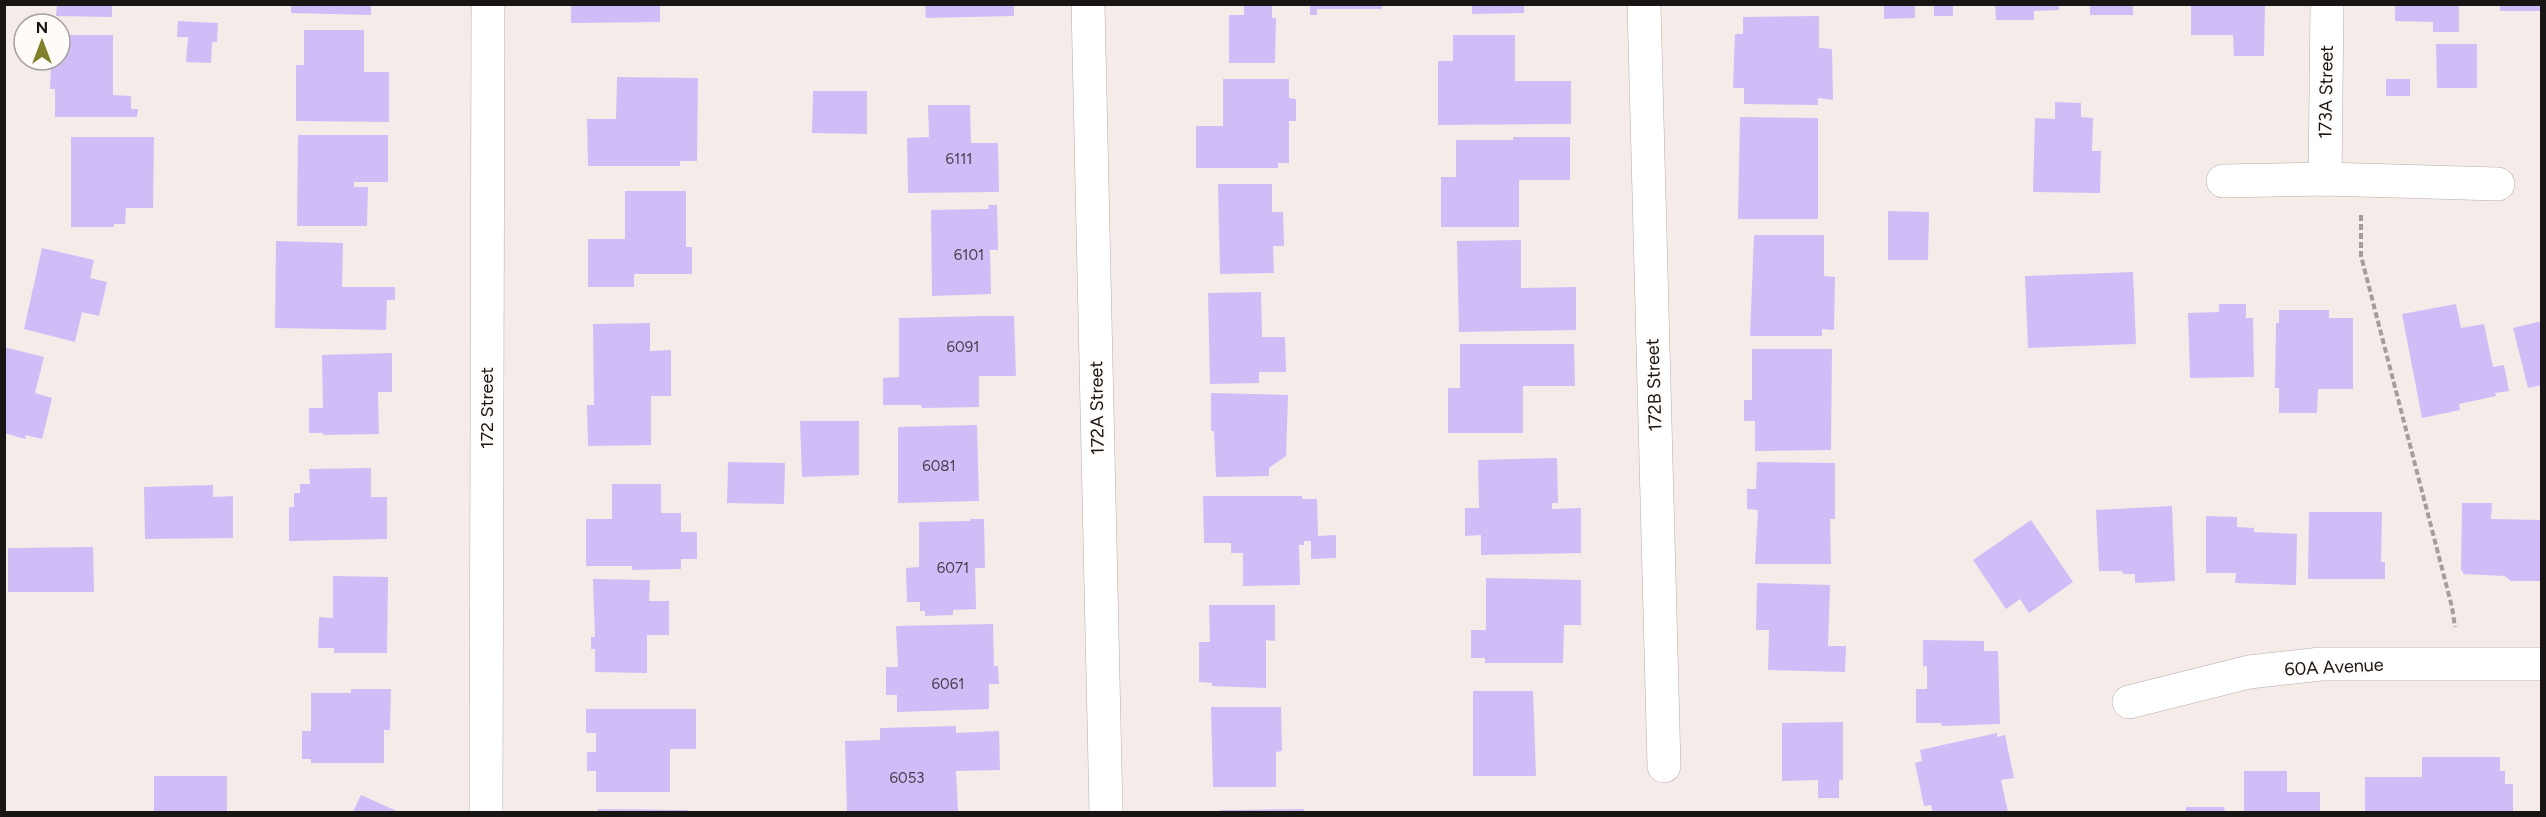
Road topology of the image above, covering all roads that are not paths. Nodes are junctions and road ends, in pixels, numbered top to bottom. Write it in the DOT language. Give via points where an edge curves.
graph roads {
  1 [pos="488,4"];
  2 [pos="1088,4"];
  3 [pos="1644,4"];
  4 [pos="2327,4"];
  5 [pos="2325,179"];
  6 [pos="2223,181"];
  7 [pos="2498,184"];
  8 [pos="2541,664"];
  9 [pos="2129,702"];
  10 [pos="1664,766"];
  11 [pos="486,813"];
  12 [pos="1106,813"];
  1 -- 11 [label="street, 172 Street"];
  2 -- 12 [label="street, 172A Street"];
  3 -- 10 [label="street, 172B Street"];
  4 -- 5 [label="street, 173A Street"];
  5 -- 6 [label="street"];
  5 -- 7 [label="street"];
  8 -- 9 [label="street, 60A Avenue" via="2321,664 2249,672"];
}
